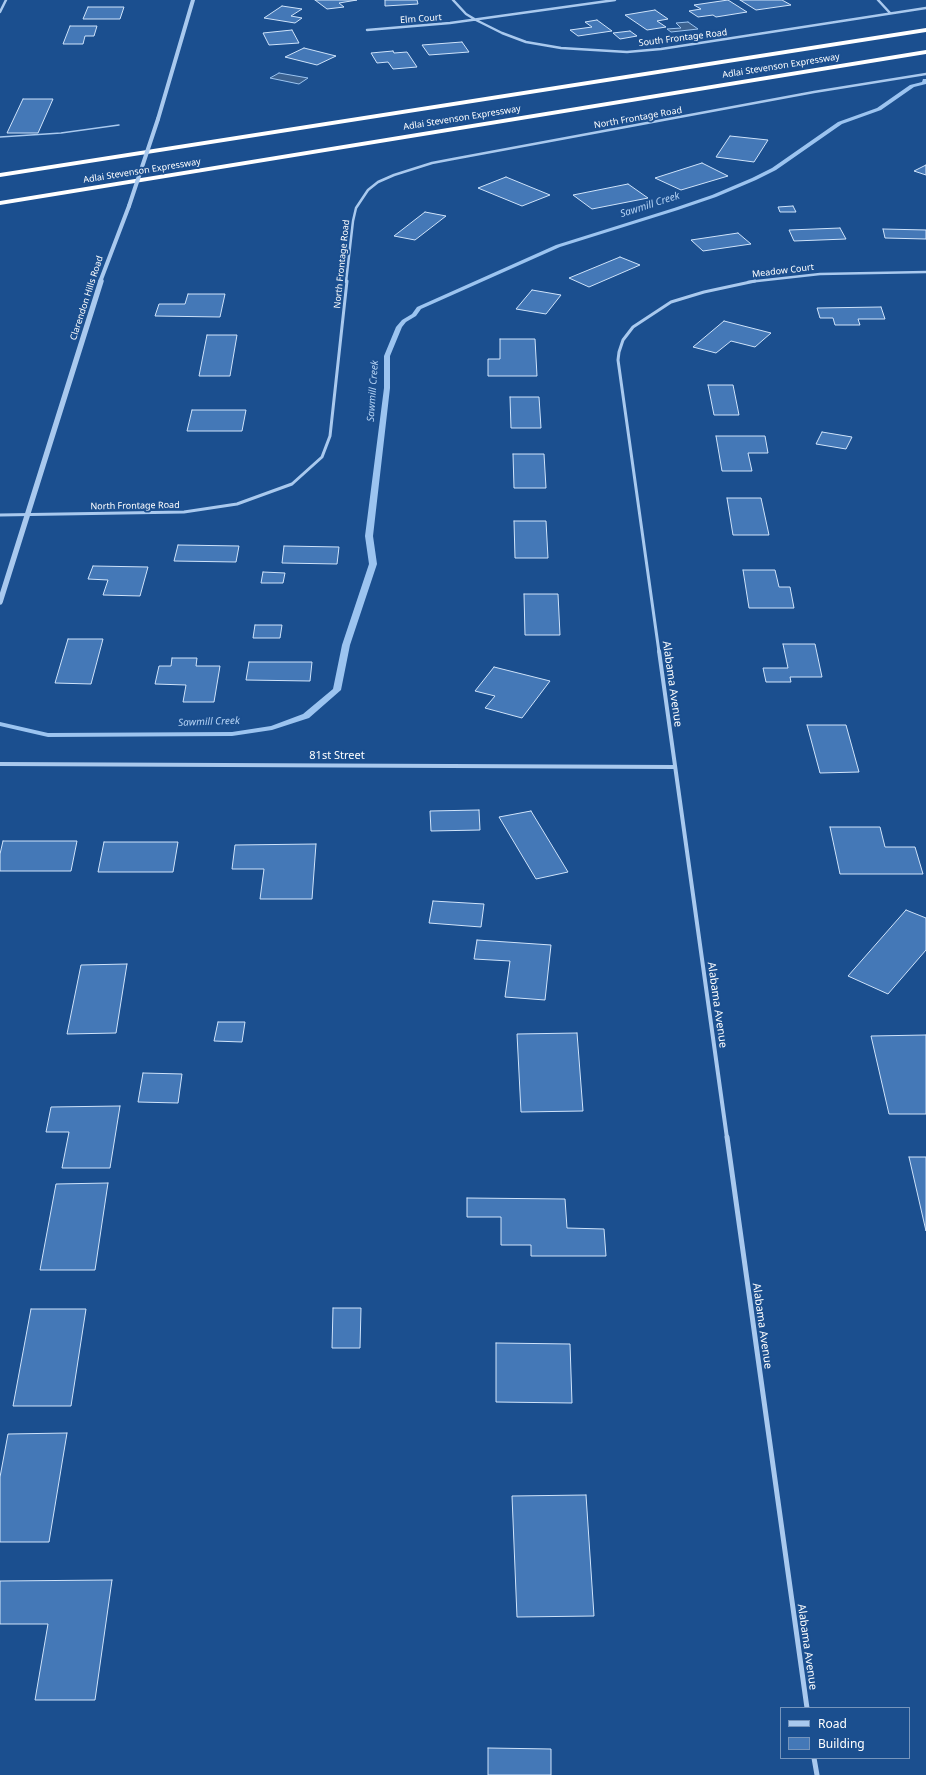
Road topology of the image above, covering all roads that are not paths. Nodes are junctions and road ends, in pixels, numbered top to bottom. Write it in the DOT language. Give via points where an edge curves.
graph roads {
  1 [pos="6,0"];
  2 [pos="193,0"];
  3 [pos="453,0"];
  4 [pos="615,0"];
  5 [pos="878,0"];
  6 [pos="926,8"];
  7 [pos="0,12"];
  8 [pos="890,13"];
  9 [pos="476,20"];
  10 [pos="367,30"];
  11 [pos="926,30"];
  12 [pos="926,52"];
  13 [pos="926,74"];
  14 [pos="119,125"];
  15 [pos="0,137"];
  16 [pos="0,175"];
  17 [pos="0,203"];
  18 [pos="926,272"];
  19 [pos="648,316"];
  20 [pos="0,515"];
  21 [pos="26,516"];
  22 [pos="0,602"];
  23 [pos="0,764"];
  24 [pos="675,767"];
  25 [pos="807,1707"];
  26 [pos="814,1759"];
  27 [pos="816,1775"];
  1 -- 7 [label="street"];
  2 -- 21 [label="street, Clarendon Hills Road, bridge" via="158,119 104,271"];
  3 -- 9 [label="street, South Frontage Road" via="466,14"];
  4 -- 9 [label="street, Elm Court"];
  5 -- 8 [label="street"];
  6 -- 8 [label="street, South Frontage Road"];
  8 -- 9 [label="street, South Frontage Road" via="661,49 626,52 561,48 526,42"];
  9 -- 10 [label="street, Elm Court"];
  11 -- 16 [label="highway, Adlai Stevenson Expressway"];
  12 -- 17 [label="highway, Adlai Stevenson Expressway"];
  13 -- 21 [label="street, North Frontage Road" via="453,158 426,164 378,182 368,190 356,208 353,221 330,436 322,457 292,484 237,504 184,512"];
  14 -- 15 [label="lane" via="61,133"];
  18 -- 19 [label="street, Meadow Court" via="820,274 750,282 671,302"];
  19 -- 24 [label="street, Alabama Avenue" via="633,327 623,340 618,360"];
  20 -- 21 [label="street, North Frontage Road"];
  21 -- 22 [label="street, Clarendon Hills Road"];
  23 -- 24 [label="street, 81st Street"];
  24 -- 25 [label="street, Alabama Avenue"];
  26 -- 27 [label="street"];
}
